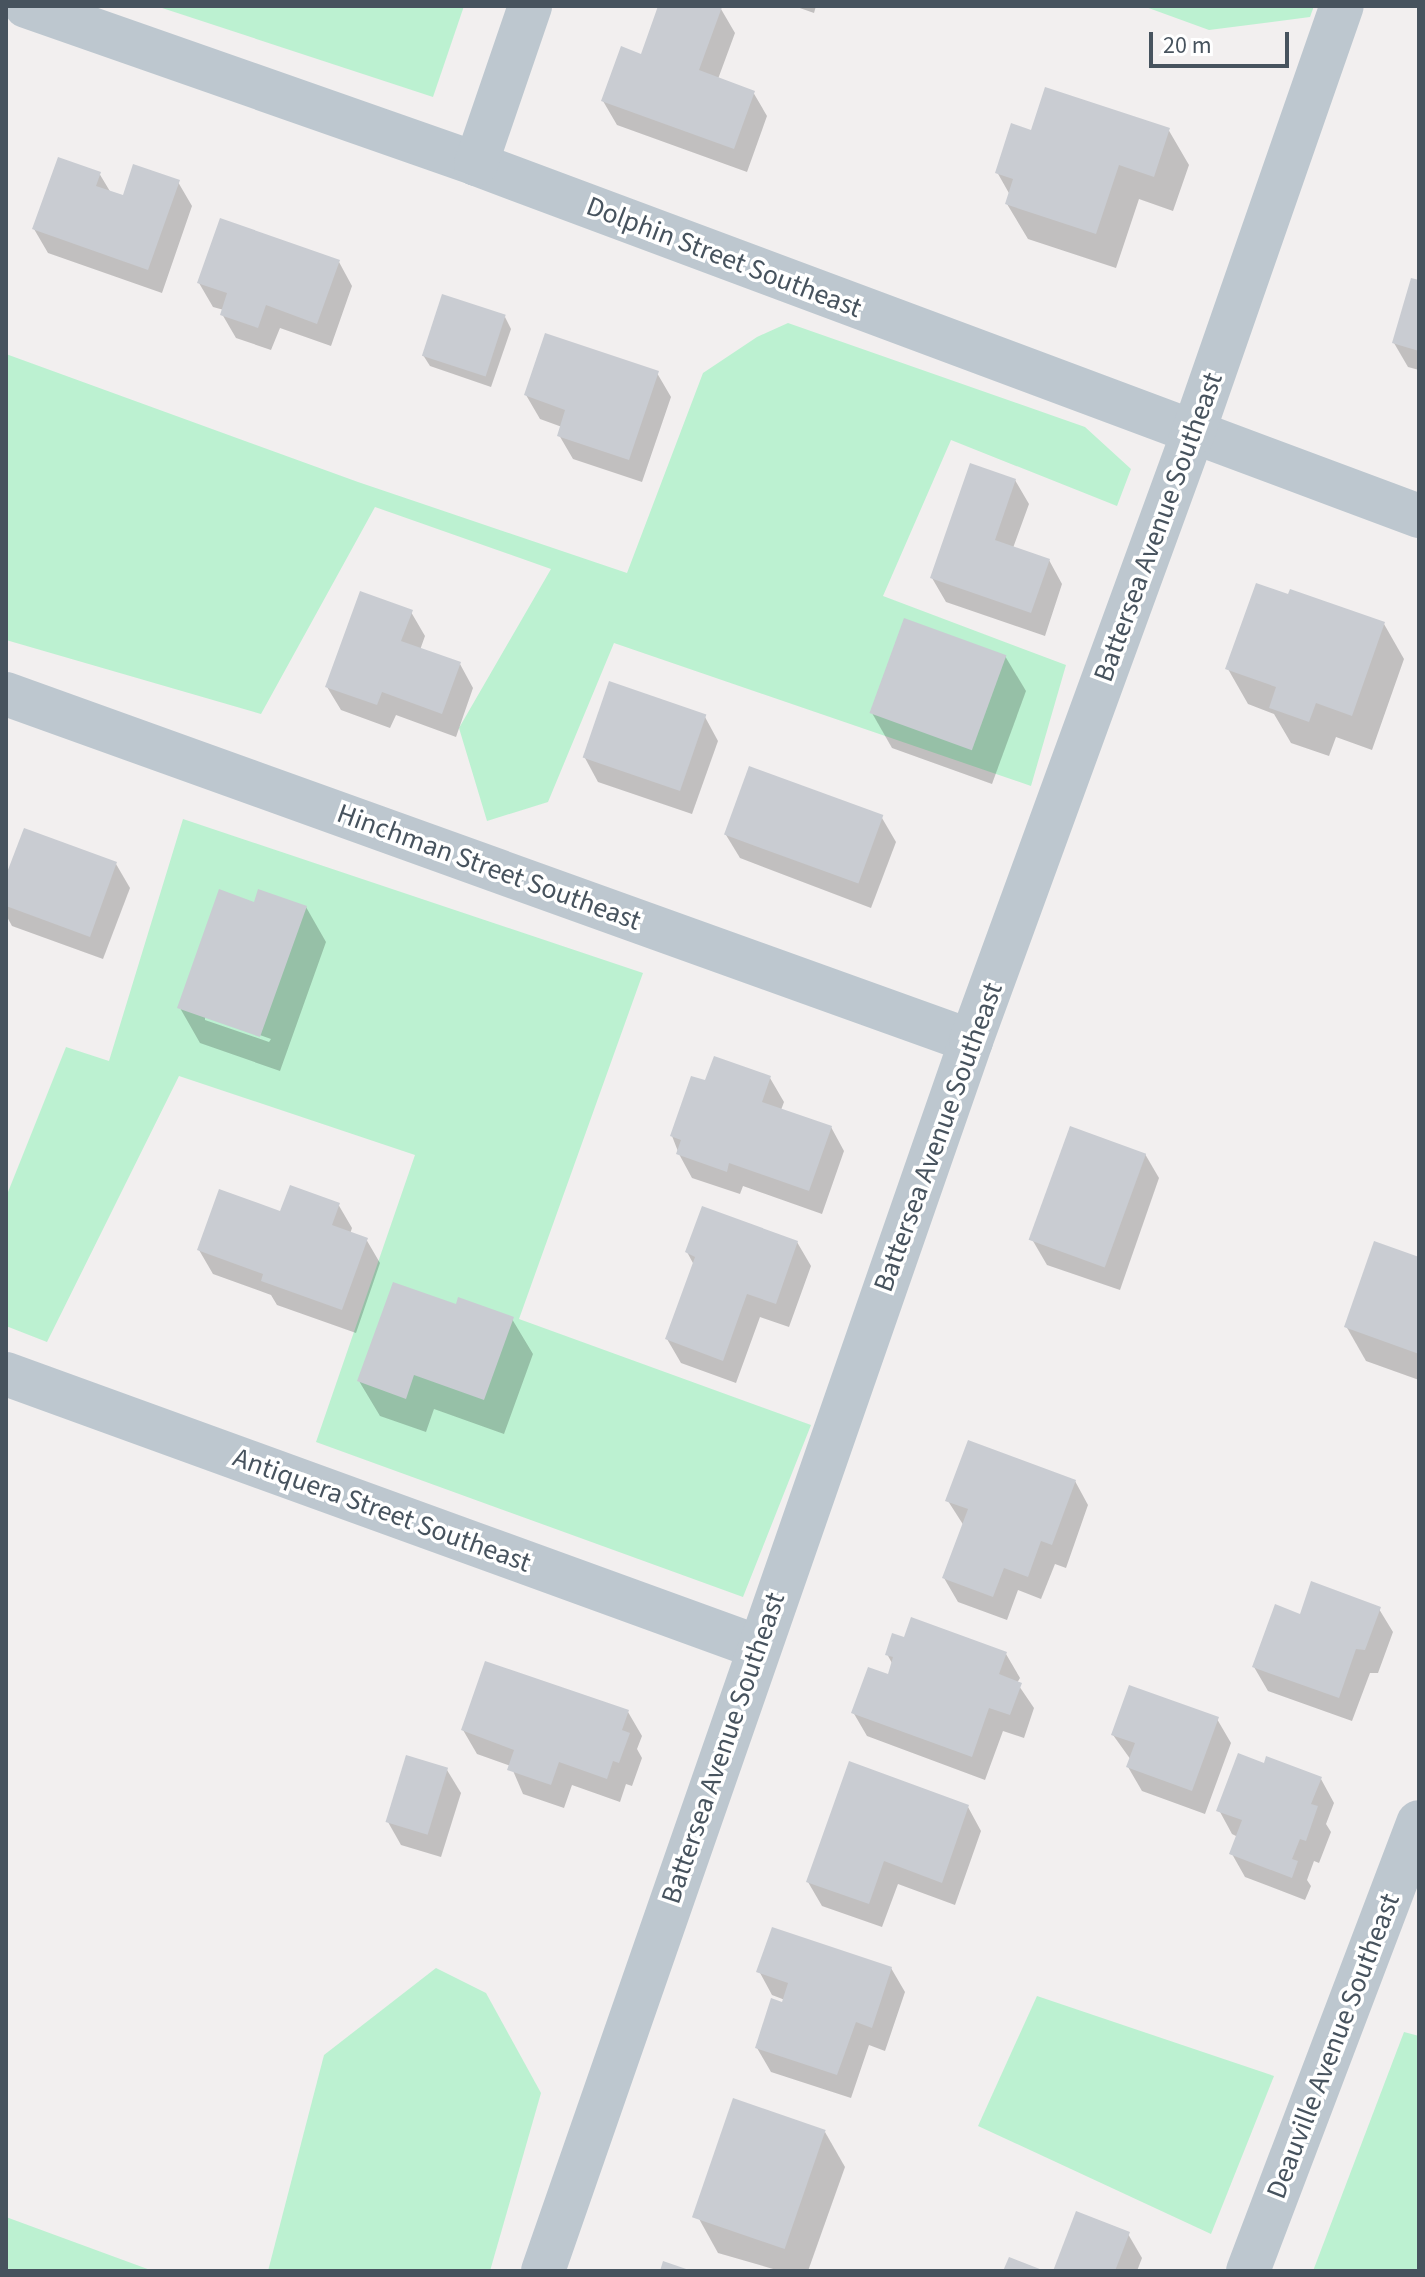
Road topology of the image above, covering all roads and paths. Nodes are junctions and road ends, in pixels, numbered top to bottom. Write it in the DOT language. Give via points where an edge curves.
graph roads {
  1 [pos="26,6"];
  2 [pos="530,6"];
  3 [pos="1342,6"];
  4 [pos="476,164"];
  5 [pos="1193,433"];
  6 [pos="1419,516"];
  7 [pos="6,694"];
  8 [pos="971,1041"];
  9 [pos="6,1374"];
  10 [pos="758,1647"];
  11 [pos="1419,1822"];
  12 [pos="543,2271"];
  13 [pos="1248,2271"];
  1 -- 4 [label="street, Dolphin Street Southeast"];
  2 -- 4 [label="street"];
  3 -- 5 [label="street, Battersea Avenue Southeast"];
  4 -- 5 [label="street, Dolphin Street Southeast"];
  5 -- 6 [label="street, Dolphin Street Southeast"];
  5 -- 8 [label="street, Battersea Avenue Southeast"];
  7 -- 8 [label="street, Hinchman Street Southeast"];
  8 -- 10 [label="street, Battersea Avenue Southeast"];
  9 -- 10 [label="street, Antiquera Street Southeast"];
  10 -- 12 [label="street, Battersea Avenue Southeast"];
  11 -- 13 [label="street, Deauville Avenue Southeast"];
}
